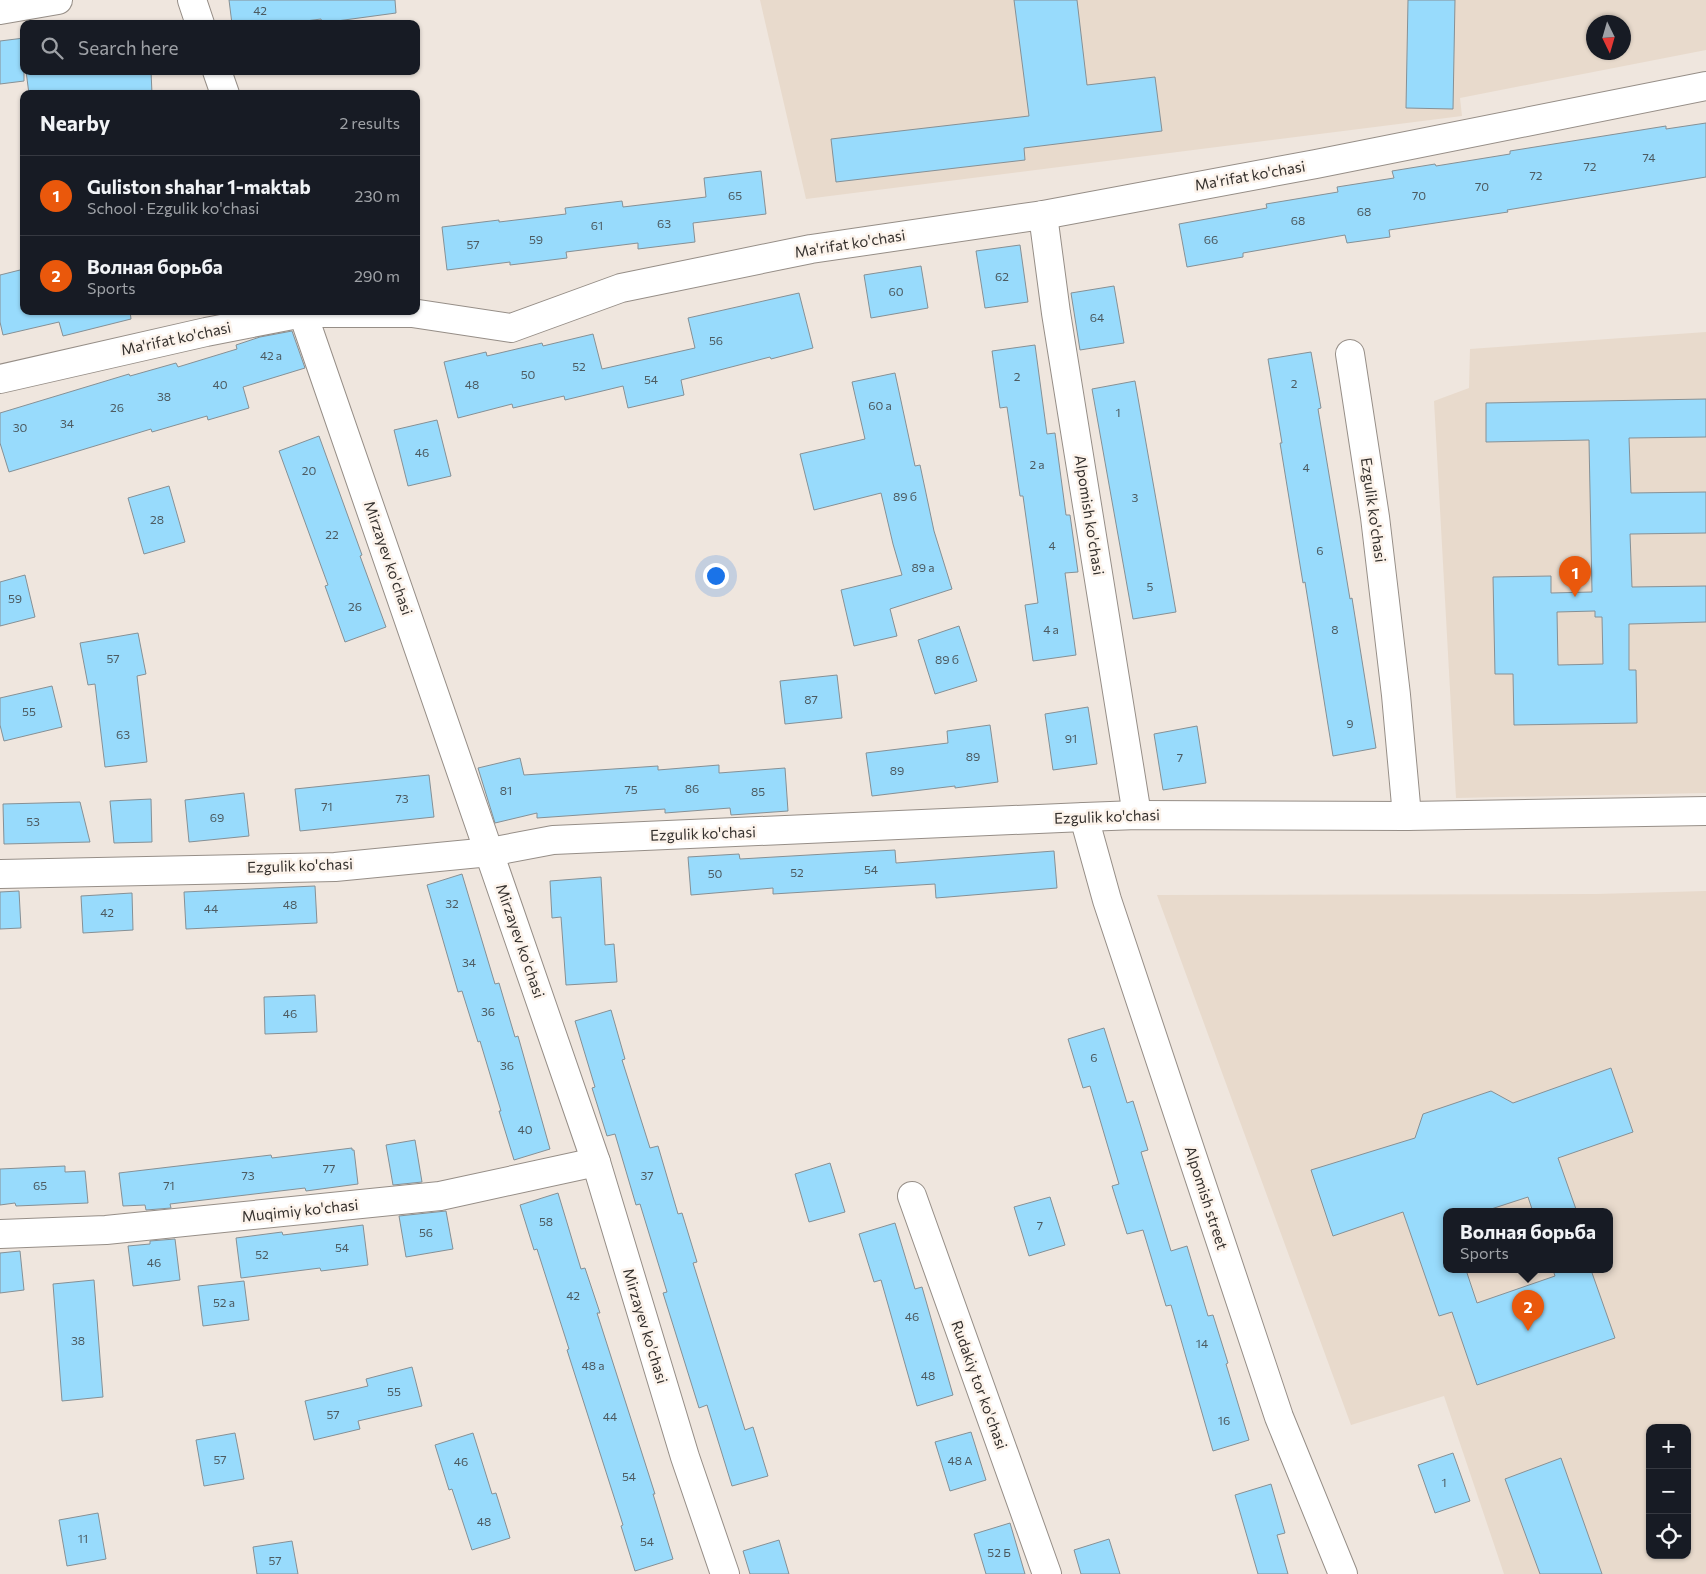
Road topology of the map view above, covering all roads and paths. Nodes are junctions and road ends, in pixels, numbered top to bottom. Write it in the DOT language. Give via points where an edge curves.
graph roads {
  1 [pos="58,0"];
  2 [pos="192,0"];
  3 [pos="0,10"];
  4 [pos="199,20"];
  5 [pos="218,75"];
  6 [pos="1706,86"];
  7 [pos="224,90"];
  8 [pos="1043,215"];
  9 [pos="420,314"];
  10 [pos="288,315"];
  11 [pos="303,315"];
  12 [pos="1350,354"];
  13 [pos="0,379"];
  14 [pos="1706,811"];
  15 [pos="1138,815"];
  16 [pos="1407,816"];
  17 [pos="1084,817"];
  18 [pos="490,852"];
  19 [pos="0,874"];
  20 [pos="596,1162"];
  21 [pos="912,1196"];
  22 [pos="0,1234"];
  23 [pos="725,1574"];
  24 [pos="1047,1574"];
  25 [pos="1343,1574"];
  1 -- 3 [label="street"];
  2 -- 4 [label="street"];
  5 -- 7 [label="street"];
  6 -- 8 [label="street, Ma'rifat ko'chasi"];
  8 -- 9 [label="street, Ma'rifat ko'chasi" via="811,249 621,288 510,328"];
  8 -- 15 [label="street, Alpomish ko'chasi"];
  10 -- 13 [label="street, Ma'rifat ko'chasi"];
  11 -- 18 [label="street, Mirzayev ko'chasi"];
  12 -- 16 [label="street, Ezgulik ko'chasi" via="1375,516"];
  14 -- 16 [label="street, Ezgulik ko'chasi"];
  15 -- 16 [label="street, Ezgulik ko'chasi"];
  15 -- 17 [label="street, Ezgulik ko'chasi"];
  17 -- 18 [label="street, Ezgulik ko'chasi" via="553,840"];
  17 -- 25 [label="street, Alpomish street" via="1107,900 1279,1418"];
  18 -- 19 [label="street, Ezgulik ko'chasi" via="335,867"];
  18 -- 20 [label="street, Mirzayev ko'chasi"];
  20 -- 22 [label="street, Muqimiy ko'chasi" via="440,1196 106,1230"];
  20 -- 23 [label="street, Mirzayev ko'chasi" via="685,1457"];
  21 -- 24 [label="street, Rudakiy tor ko'chasi"];
}
